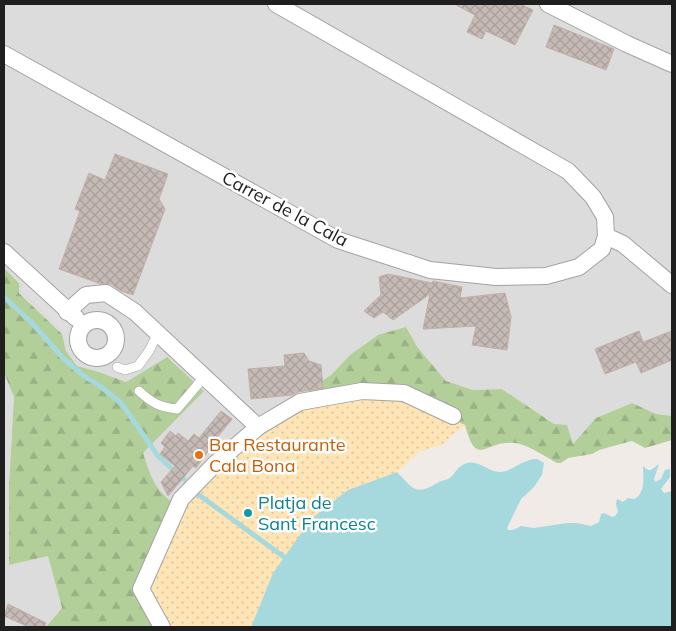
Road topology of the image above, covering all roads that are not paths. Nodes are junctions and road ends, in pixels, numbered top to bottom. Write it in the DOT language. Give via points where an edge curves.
graph roads {
  1 [pos="276,4"];
  2 [pos="548,4"];
  3 [pos="4,54"];
  4 [pos="672,64"];
  5 [pos="606,236"];
  6 [pos="4,252"];
  7 [pos="672,285"];
  8 [pos="67,312"];
  9 [pos="84,325"];
  10 [pos="158,334"];
  11 [pos="117,367"];
  12 [pos="205,376"];
  13 [pos="139,391"];
  14 [pos="453,416"];
  15 [pos="258,427"];
  16 [pos="162,627"];
  1 -- 5 [label="street" via="568,171 593,197 605,217"];
  2 -- 4 [label="street"];
  3 -- 5 [label="street, Carrer de la Cala" via="338,240 430,270 496,277 546,276 579,267 602,249"];
  5 -- 7 [label="street" via="623,244"];
  6 -- 8 [label="street"];
  8 -- 9 [label="street"];
  8 -- 10 [label="street" via="86,295 106,293 135,312"];
  10 -- 11 [label="lane" via="138,366 125,370"];
  10 -- 12 [label="street"];
  12 -- 13 [label="lane" via="177,409 161,407"];
  12 -- 15 [label="street"];
  14 -- 15 [label="street" via="404,393 362,391 300,402"];
  15 -- 16 [label="street" via="181,499 141,589"];
}
